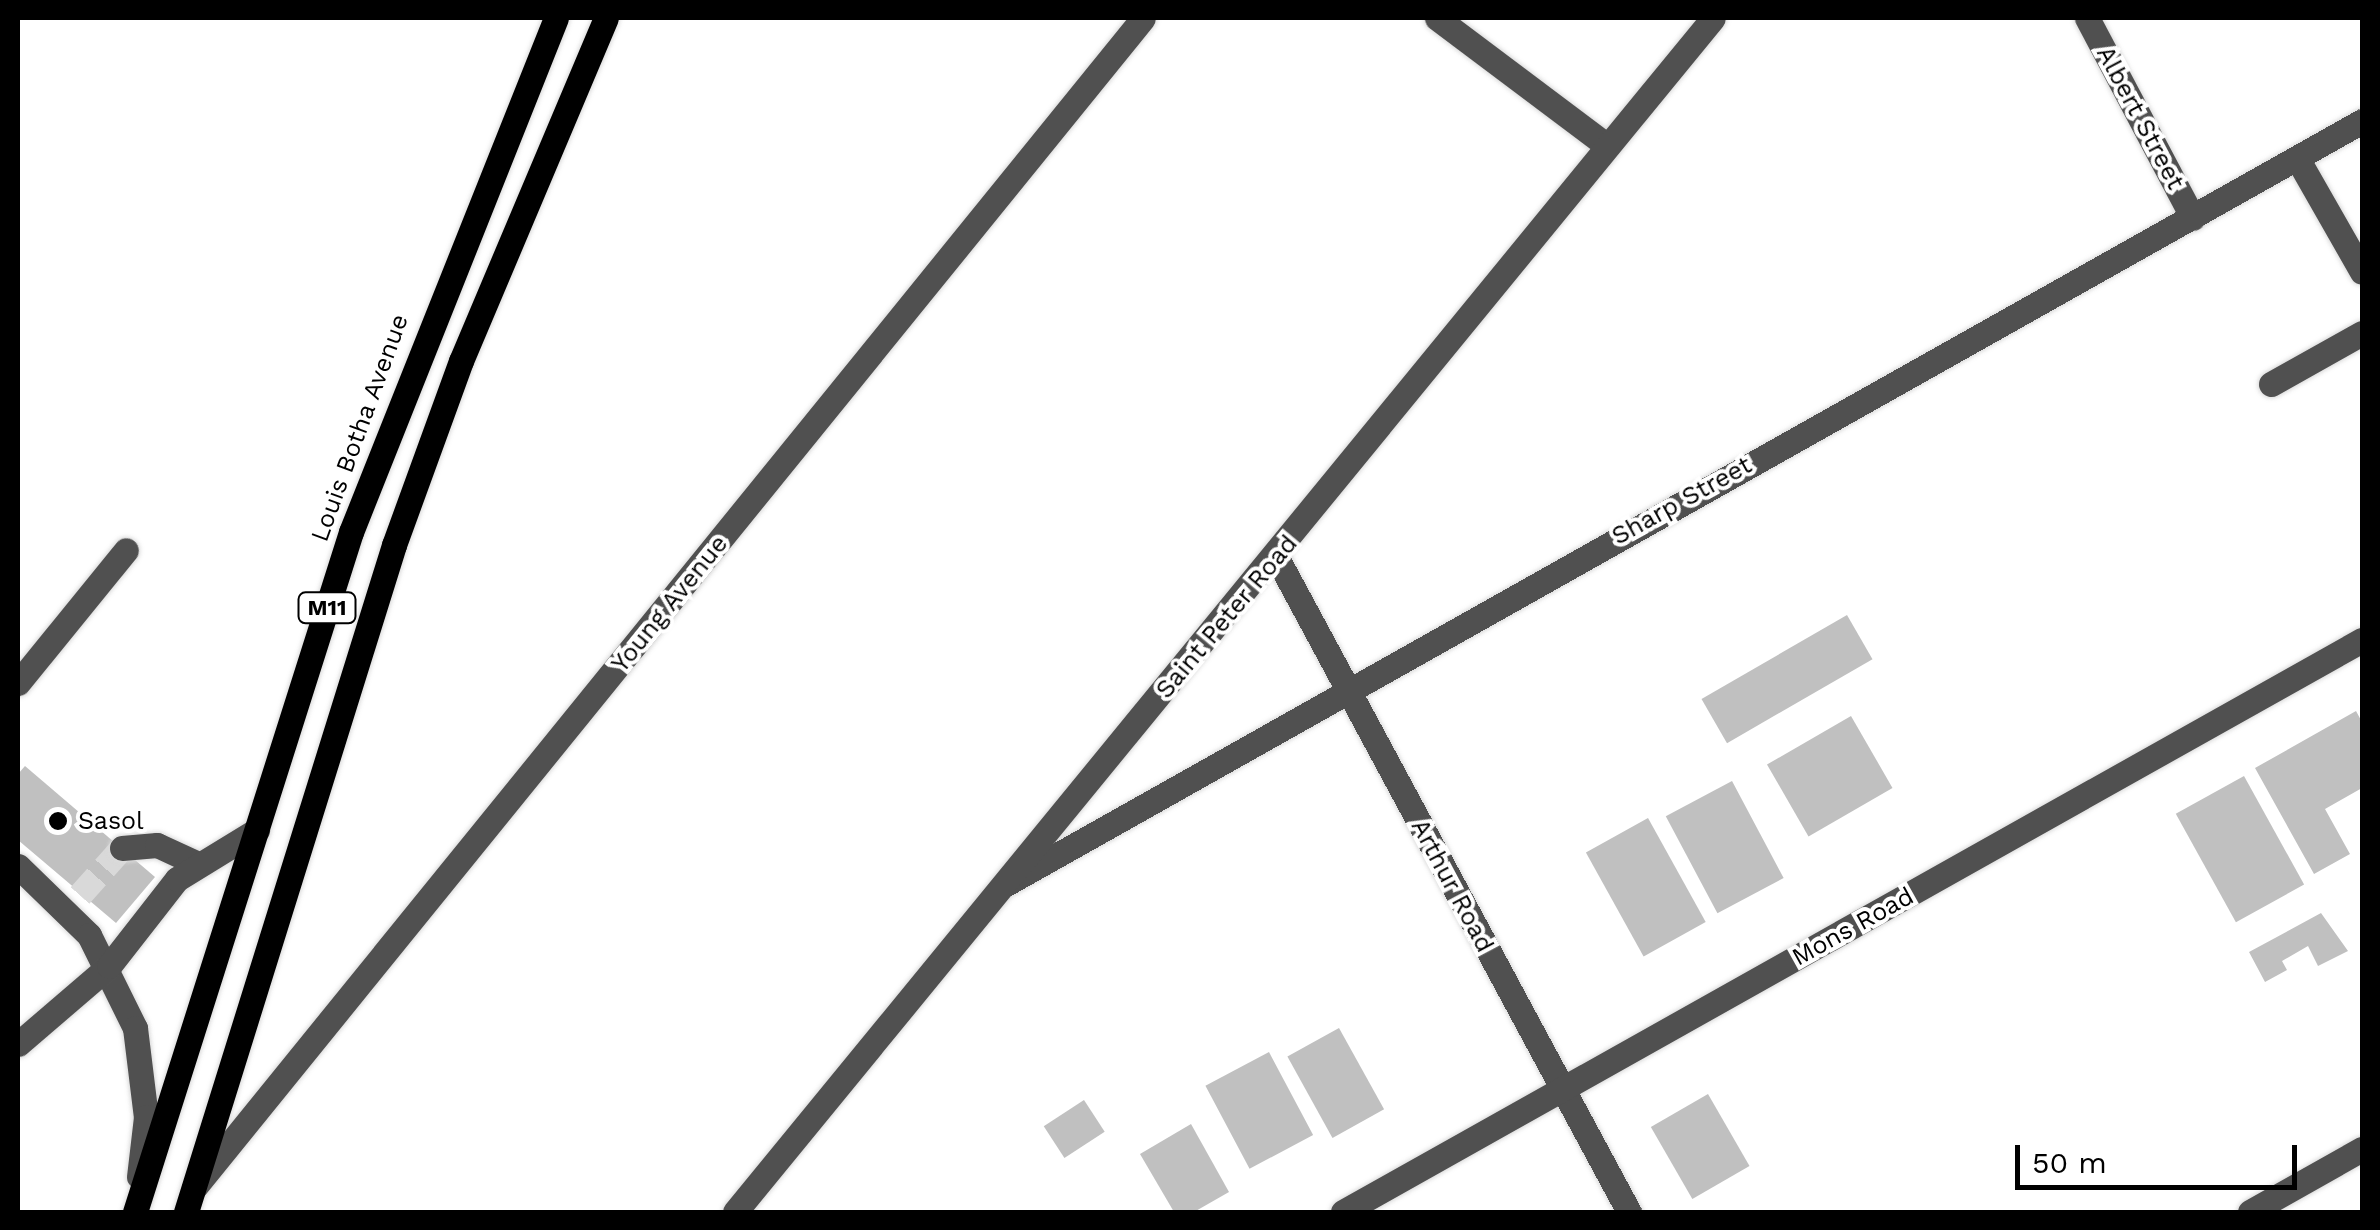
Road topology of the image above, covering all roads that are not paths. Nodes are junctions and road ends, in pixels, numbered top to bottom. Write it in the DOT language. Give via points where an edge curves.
graph roads {
  1 [pos="556,18"];
  2 [pos="606,18"];
  3 [pos="1143,18"];
  4 [pos="1437,18"];
  5 [pos="1714,18"];
  6 [pos="2086,18"];
  7 [pos="2362,121"];
  8 [pos="1606,144"];
  9 [pos="2297,158"];
  10 [pos="2192,218"];
  11 [pos="2362,272"];
  12 [pos="2362,333"];
  13 [pos="2271,384"];
  14 [pos="126,550"];
  15 [pos="1277,558"];
  16 [pos="2362,640"];
  17 [pos="18,683"];
  18 [pos="1348,688"];
  19 [pos="257,830"];
  20 [pos="122,848"];
  21 [pos="198,864"];
  22 [pos="18,866"];
  23 [pos="1004,885"];
  24 [pos="109,966"];
  25 [pos="18,1044"];
  26 [pos="1561,1090"];
  27 [pos="2362,1149"];
  28 [pos="190,1200"];
  29 [pos="135,1212"];
  30 [pos="735,1212"];
  31 [pos="1342,1212"];
  32 [pos="1629,1212"];
  33 [pos="2250,1212"];
  1 -- 19 [label="main road, Louis Botha Avenue / M11" via="352,532"];
  2 -- 28 [label="main road, M11" via="461,361 394,545"];
  3 -- 28 [label="street, Young Avenue"];
  4 -- 8 [label="street"];
  5 -- 8 [label="street, Saint Peter Road"];
  6 -- 10 [label="street, Albert Street"];
  7 -- 9 [label="street, Sharp Street"];
  8 -- 15 [label="street, Saint Peter Road"];
  9 -- 10 [label="street, Sharp Street"];
  9 -- 11 [label="street"];
  10 -- 18 [label="street, Sharp Street"];
  12 -- 13 [label="street"];
  14 -- 17 [label="street"];
  15 -- 18 [label="street, Arthur Road"];
  15 -- 23 [label="street, Saint Peter Road"];
  16 -- 26 [label="street, Mons Road"];
  18 -- 23 [label="street, Sharp Street"];
  18 -- 26 [label="street, Arthur Road"];
  19 -- 21 [label="street"];
  19 -- 29 [label="main road, Louis Botha Avenue / M11"];
  20 -- 21 [label="street" via="157,845"];
  21 -- 24 [label="street" via="161,896"];
  22 -- 24 [label="street" via="73,903"];
  23 -- 30 [label="street, Saint Peter Road"];
  24 -- 25 [label="street"];
  24 -- 29 [label="street" via="144,1060 146,1117"];
  26 -- 31 [label="street, Mons Road"];
  26 -- 32 [label="street, Arthur Road"];
  27 -- 33 [label="street"];
}
